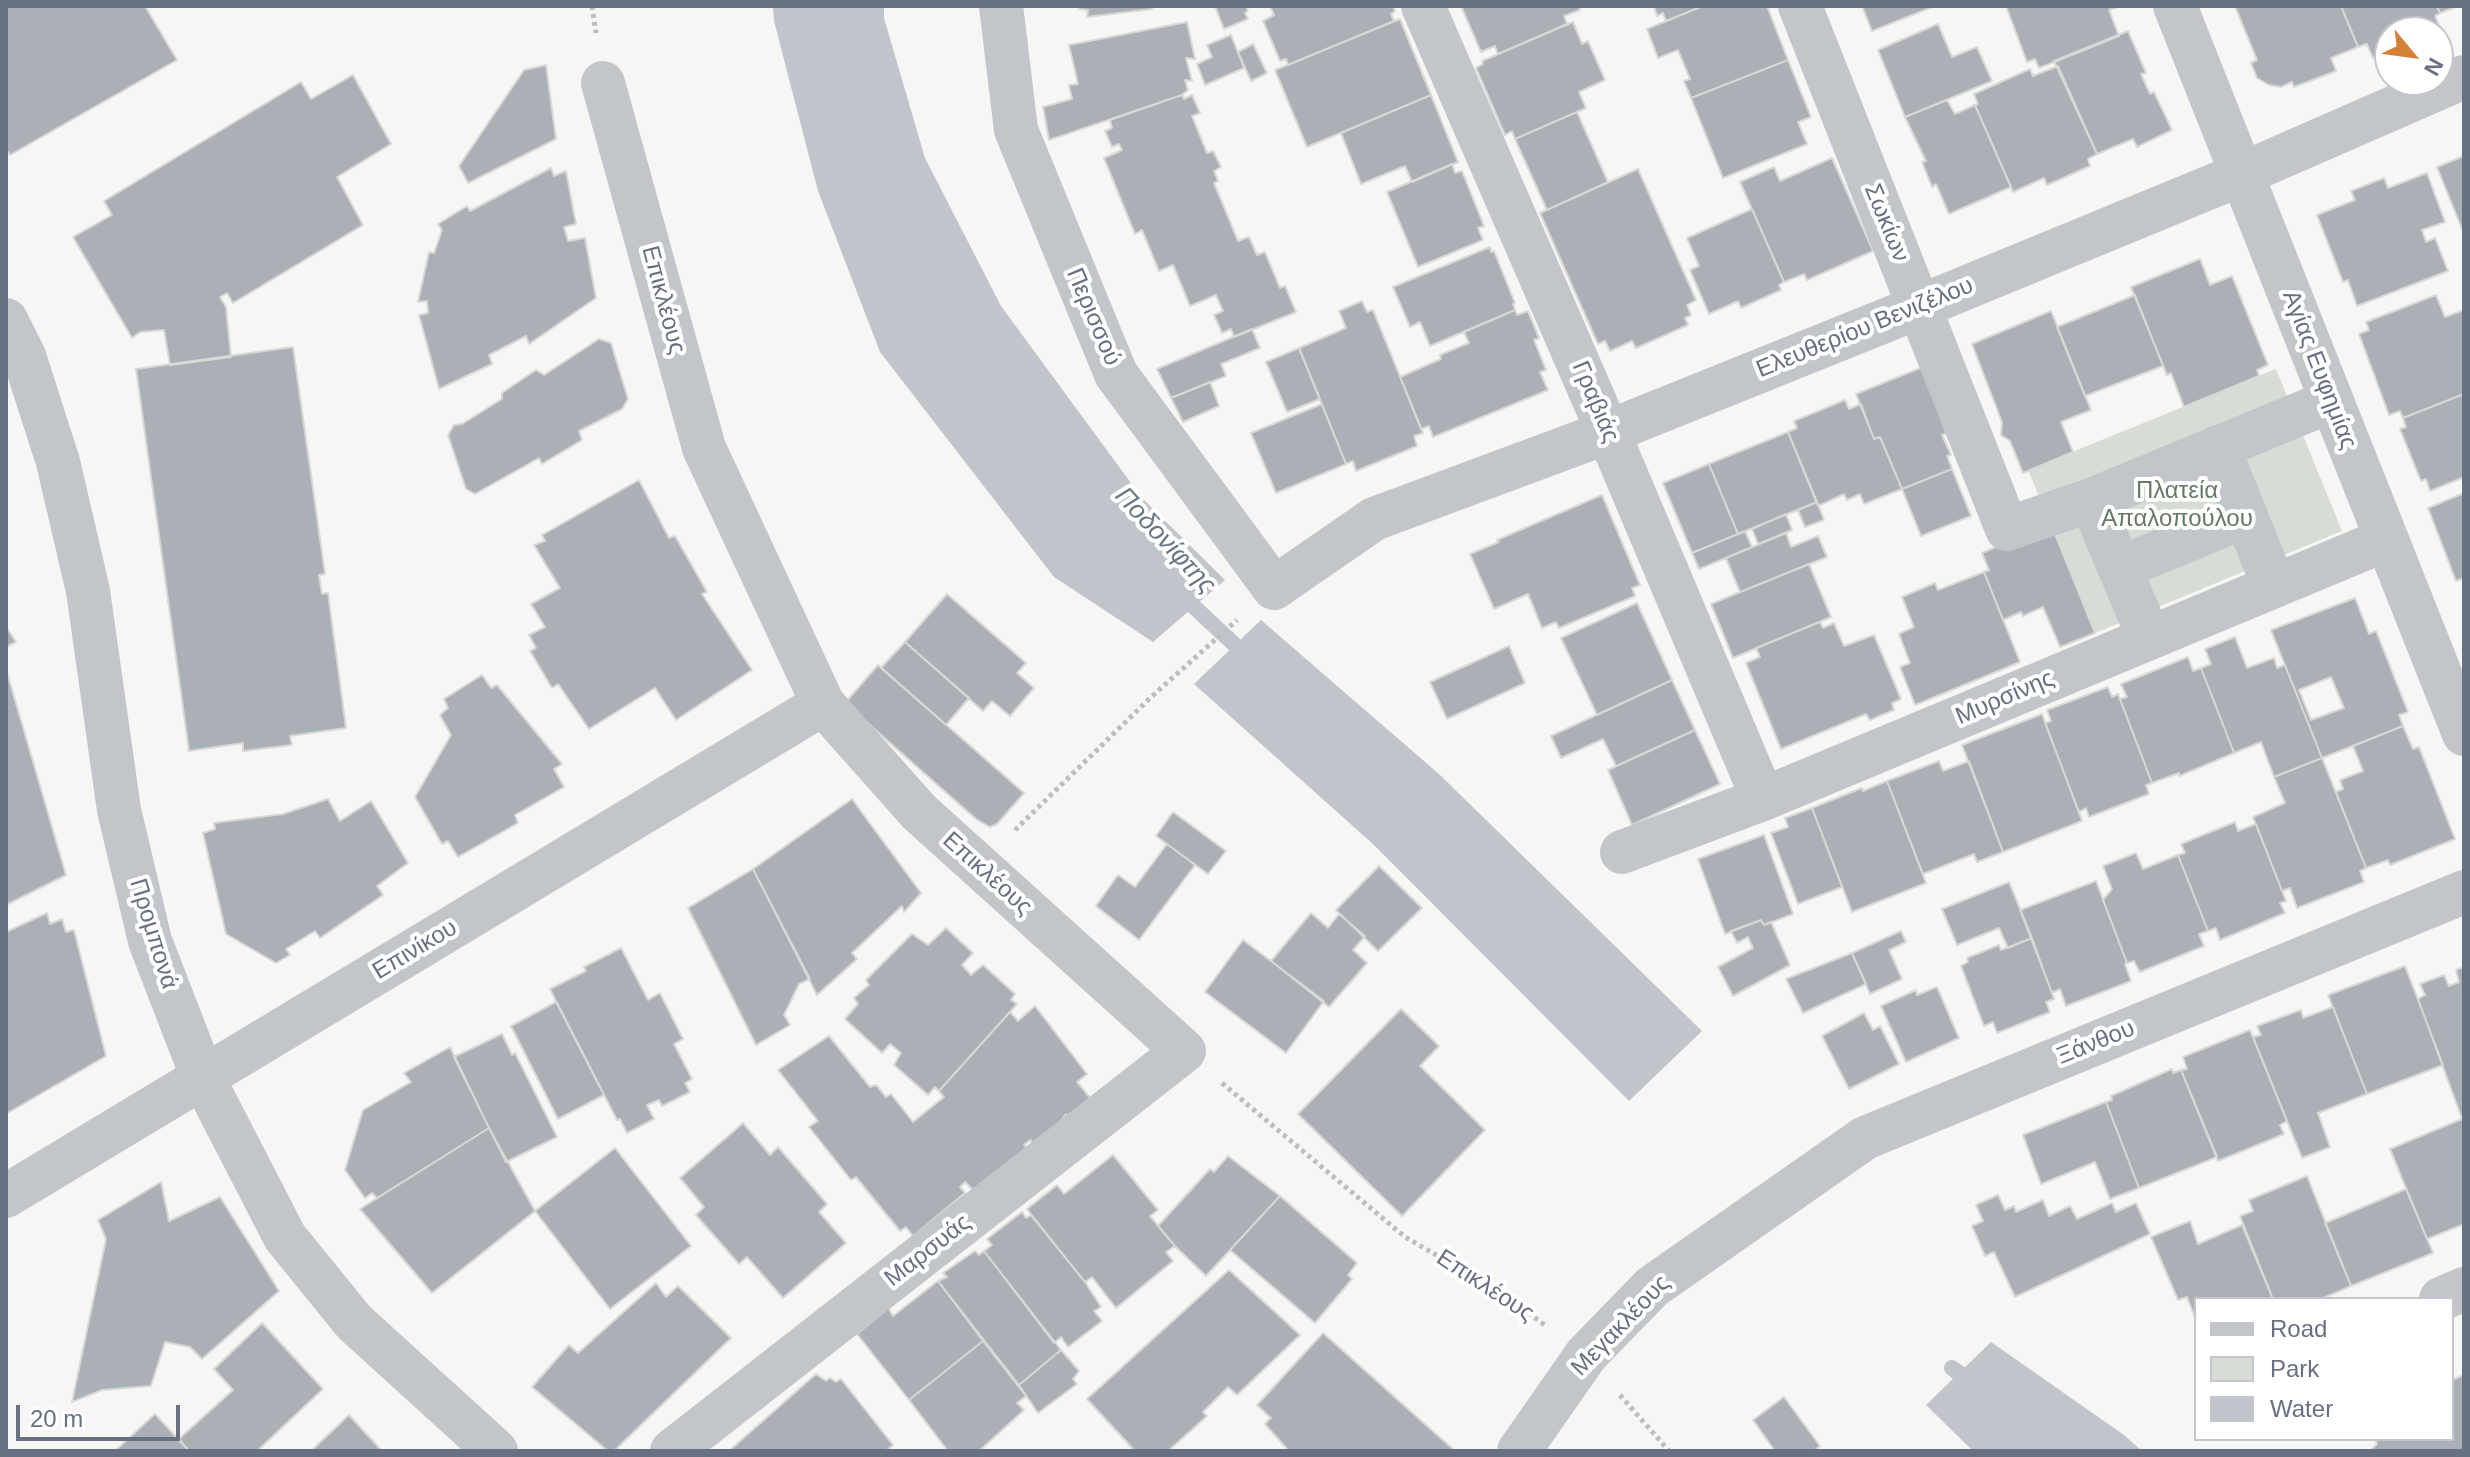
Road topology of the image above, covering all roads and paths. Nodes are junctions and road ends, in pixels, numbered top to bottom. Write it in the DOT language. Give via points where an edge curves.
graph roads {
  1 [pos="1001,6"];
  2 [pos="1423,6"];
  3 [pos="1800,6"];
  4 [pos="2175,6"];
  5 [pos="2464,77"];
  6 [pos="603,83"];
  7 [pos="2242,174"];
  8 [pos="1919,307"];
  9 [pos="6,320"];
  10 [pos="2331,401"];
  11 [pos="1608,432"];
  12 [pos="2218,447"];
  13 [pos="2091,500"];
  14 [pos="2246,516"];
  15 [pos="2385,540"];
  16 [pos="2120,568"];
  17 [pos="2274,586"];
  18 [pos="1274,588"];
  19 [pos="2149,638"];
  20 [pos="823,704"];
  21 [pos="2464,734"];
  22 [pos="1763,799"];
  23 [pos="1026,818"];
  24 [pos="1622,852"];
  25 [pos="2464,892"];
  26 [pos="1184,1051"];
  27 [pos="203,1078"];
  28 [pos="6,1196"];
  29 [pos="1744,1223"];
  30 [pos="2464,1289"];
  31 [pos="2446,1297"];
  32 [pos="1586,1355"];
  33 [pos="496,1451"];
  34 [pos="672,1451"];
  35 [pos="1519,1451"];
  36 [pos="1669,1451"];
  1 -- 18 [label="street, Περισσού" via="1016,130 1116,374"];
  2 -- 11 [label="street, Γραβιάς"];
  3 -- 8 [label="street, Σωκίων"];
  4 -- 7 [label="street, Αγίας Ευφημίας"];
  5 -- 7 [label="street, Ελευθερίου Βενιζέλου"];
  6 -- 20 [label="street, Επικλέους" via="704,448"];
  7 -- 8 [label="street, Ελευθερίου Βενιζέλου"];
  7 -- 10 [label="street, Αγίας Ευφημίας"];
  8 -- 11 [label="street, Ελευθερίου Βενιζέλου"];
  8 -- 13 [label="street, Σωκίων" via="2007,529"];
  9 -- 27 [label="street, Προμπονά" via="24,356 65,491 88,591 119,810 150,941"];
  10 -- 12 [label="street"];
  10 -- 15 [label="street, Αγίας Ευφημίας"];
  11 -- 18 [label="street, Ελευθερίου Βενιζέλου" via="1374,519"];
  11 -- 22 [label="street, Γραβιάς"];
  12 -- 13 [label="street"];
  12 -- 14 [label="street"];
  13 -- 16 [label="street"];
  14 -- 16 [label="street"];
  14 -- 17 [label="street"];
  15 -- 17 [label="street, Μυρσίνης"];
  15 -- 21 [label="street, Αγίας Ευφημίας"];
  16 -- 19 [label="street"];
  17 -- 19 [label="street, Μυρσίνης"];
  18 -- 23 [label="path"];
  19 -- 22 [label="street, Μυρσίνης"];
  20 -- 26 [label="street, Επικλέους" via="919,812"];
  20 -- 27 [label="street, Επινίκου"];
  22 -- 24 [label="street, Μυρσίνης"];
  25 -- 29 [label="street, Ξάνθου" via="1865,1138"];
  26 -- 32 [label="path, Επικλέους" via="1405,1237 1497,1290"];
  26 -- 34 [label="street, Μαρσυάς"];
  27 -- 28 [label="street, Επινίκου"];
  27 -- 33 [label="street, Προμπονά" via="285,1237 354,1322"];
  29 -- 32 [label="street, Μεγακλέους" via="1652,1287"];
  30 -- 31 [label="street"];
  32 -- 35 [label="street, Μεγακλέους"];
  32 -- 36 [label="path, Επικλέους"];
}
